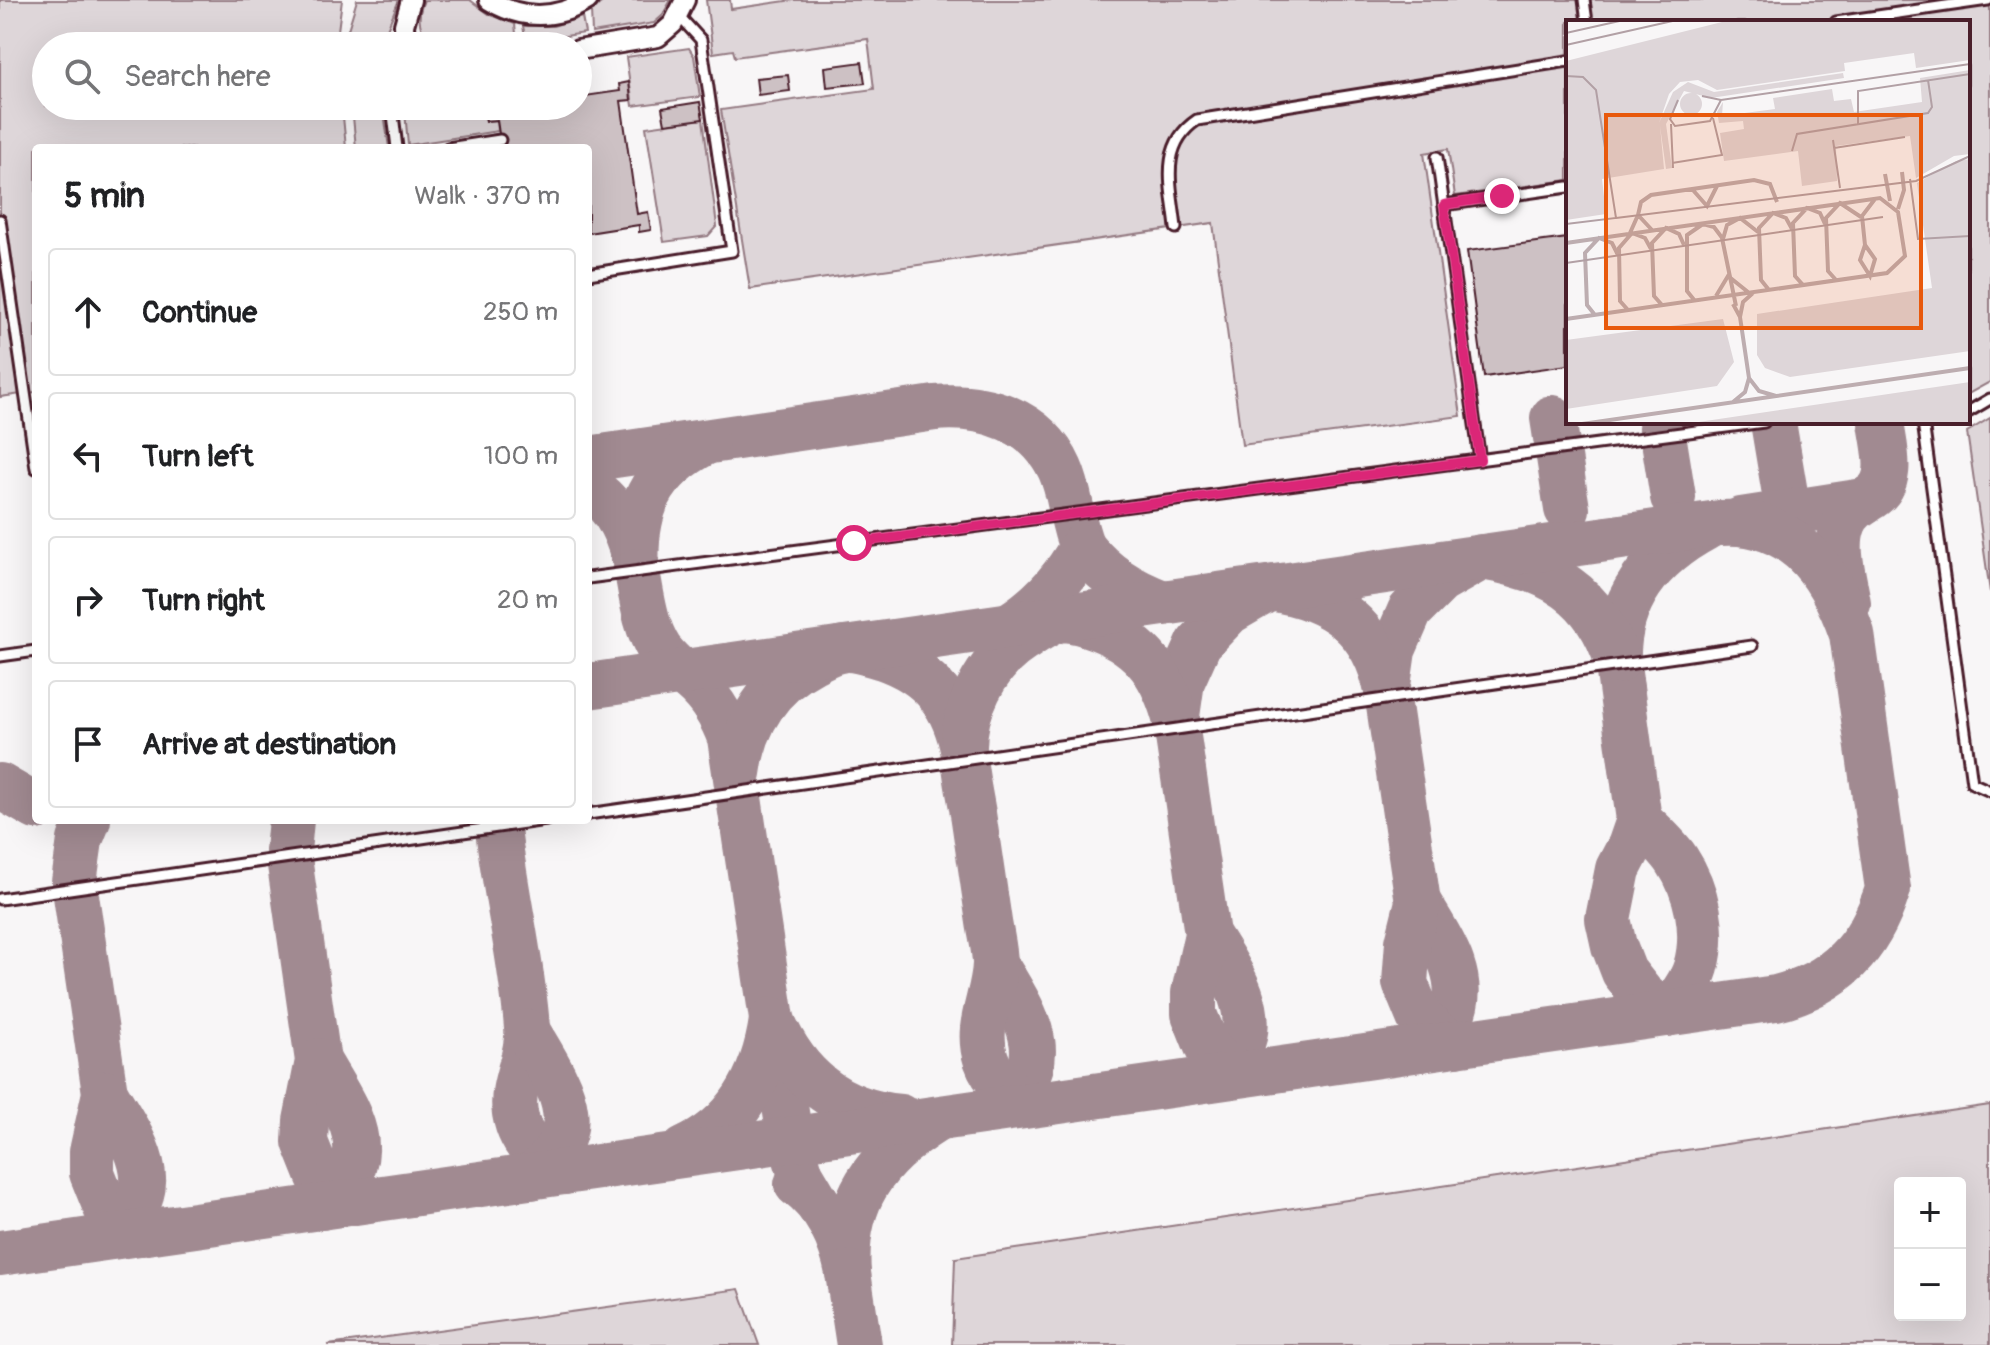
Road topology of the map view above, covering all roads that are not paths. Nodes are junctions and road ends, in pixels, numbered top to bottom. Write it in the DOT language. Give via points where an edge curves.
graph roads {
  1 [pos="411,0"];
  2 [pos="489,0"];
  3 [pos="588,0"];
  4 [pos="1584,0"];
  5 [pos="1988,0"];
  6 [pos="682,8"];
  7 [pos="1587,20"];
  8 [pos="1850,20"];
  9 [pos="404,32"];
  10 [pos="592,48"];
  11 [pos="1566,61"];
  12 [pos="394,120"];
  13 [pos="500,140"];
  14 [pos="397,144"];
  15 [pos="474,144"];
  16 [pos="1437,157"];
  17 [pos="1566,187"];
  18 [pos="1444,205"];
  19 [pos="0,220"];
  20 [pos="1176,228"];
  21 [pos="592,273"];
  22 [pos="1990,399"];
  23 [pos="1970,411"];
  24 [pos="1749,424"];
  25 [pos="1923,424"];
  26 [pos="32,440"];
  27 [pos="1480,460"];
  28 [pos="592,577"];
  29 [pos="1752,646"];
  30 [pos="32,652"];
  31 [pos="0,656"];
  32 [pos="1990,791"];
  33 [pos="592,813"];
  34 [pos="518,824"];
  35 [pos="0,899"];
  1 -- 9 [label="street"];
  2 -- 3 [label="street" via="536,16 565,12"];
  4 -- 7 [label="lane"];
  5 -- 8 [label="lane"];
  6 -- 10 [label="street" via="670,28 653,39"];
  6 -- 21 [label="lane" via="701,40 732,251"];
  11 -- 20 [label="lane" via="1197,120 1180,133 1171,155"];
  12 -- 14 [label="lane"];
  13 -- 15 [label="lane"];
  16 -- 18 [label="lane"];
  17 -- 18 [label="lane"];
  18 -- 27 [label="lane"];
  19 -- 26 [label="lane"];
  22 -- 23 [label="lane"];
  24 -- 27 [label="lane"];
  25 -- 32 [label="lane" via="1972,783"];
  27 -- 28 [label="lane"];
  29 -- 33 [label="lane"];
  30 -- 31 [label="lane"];
  34 -- 35 [label="lane"];
}
